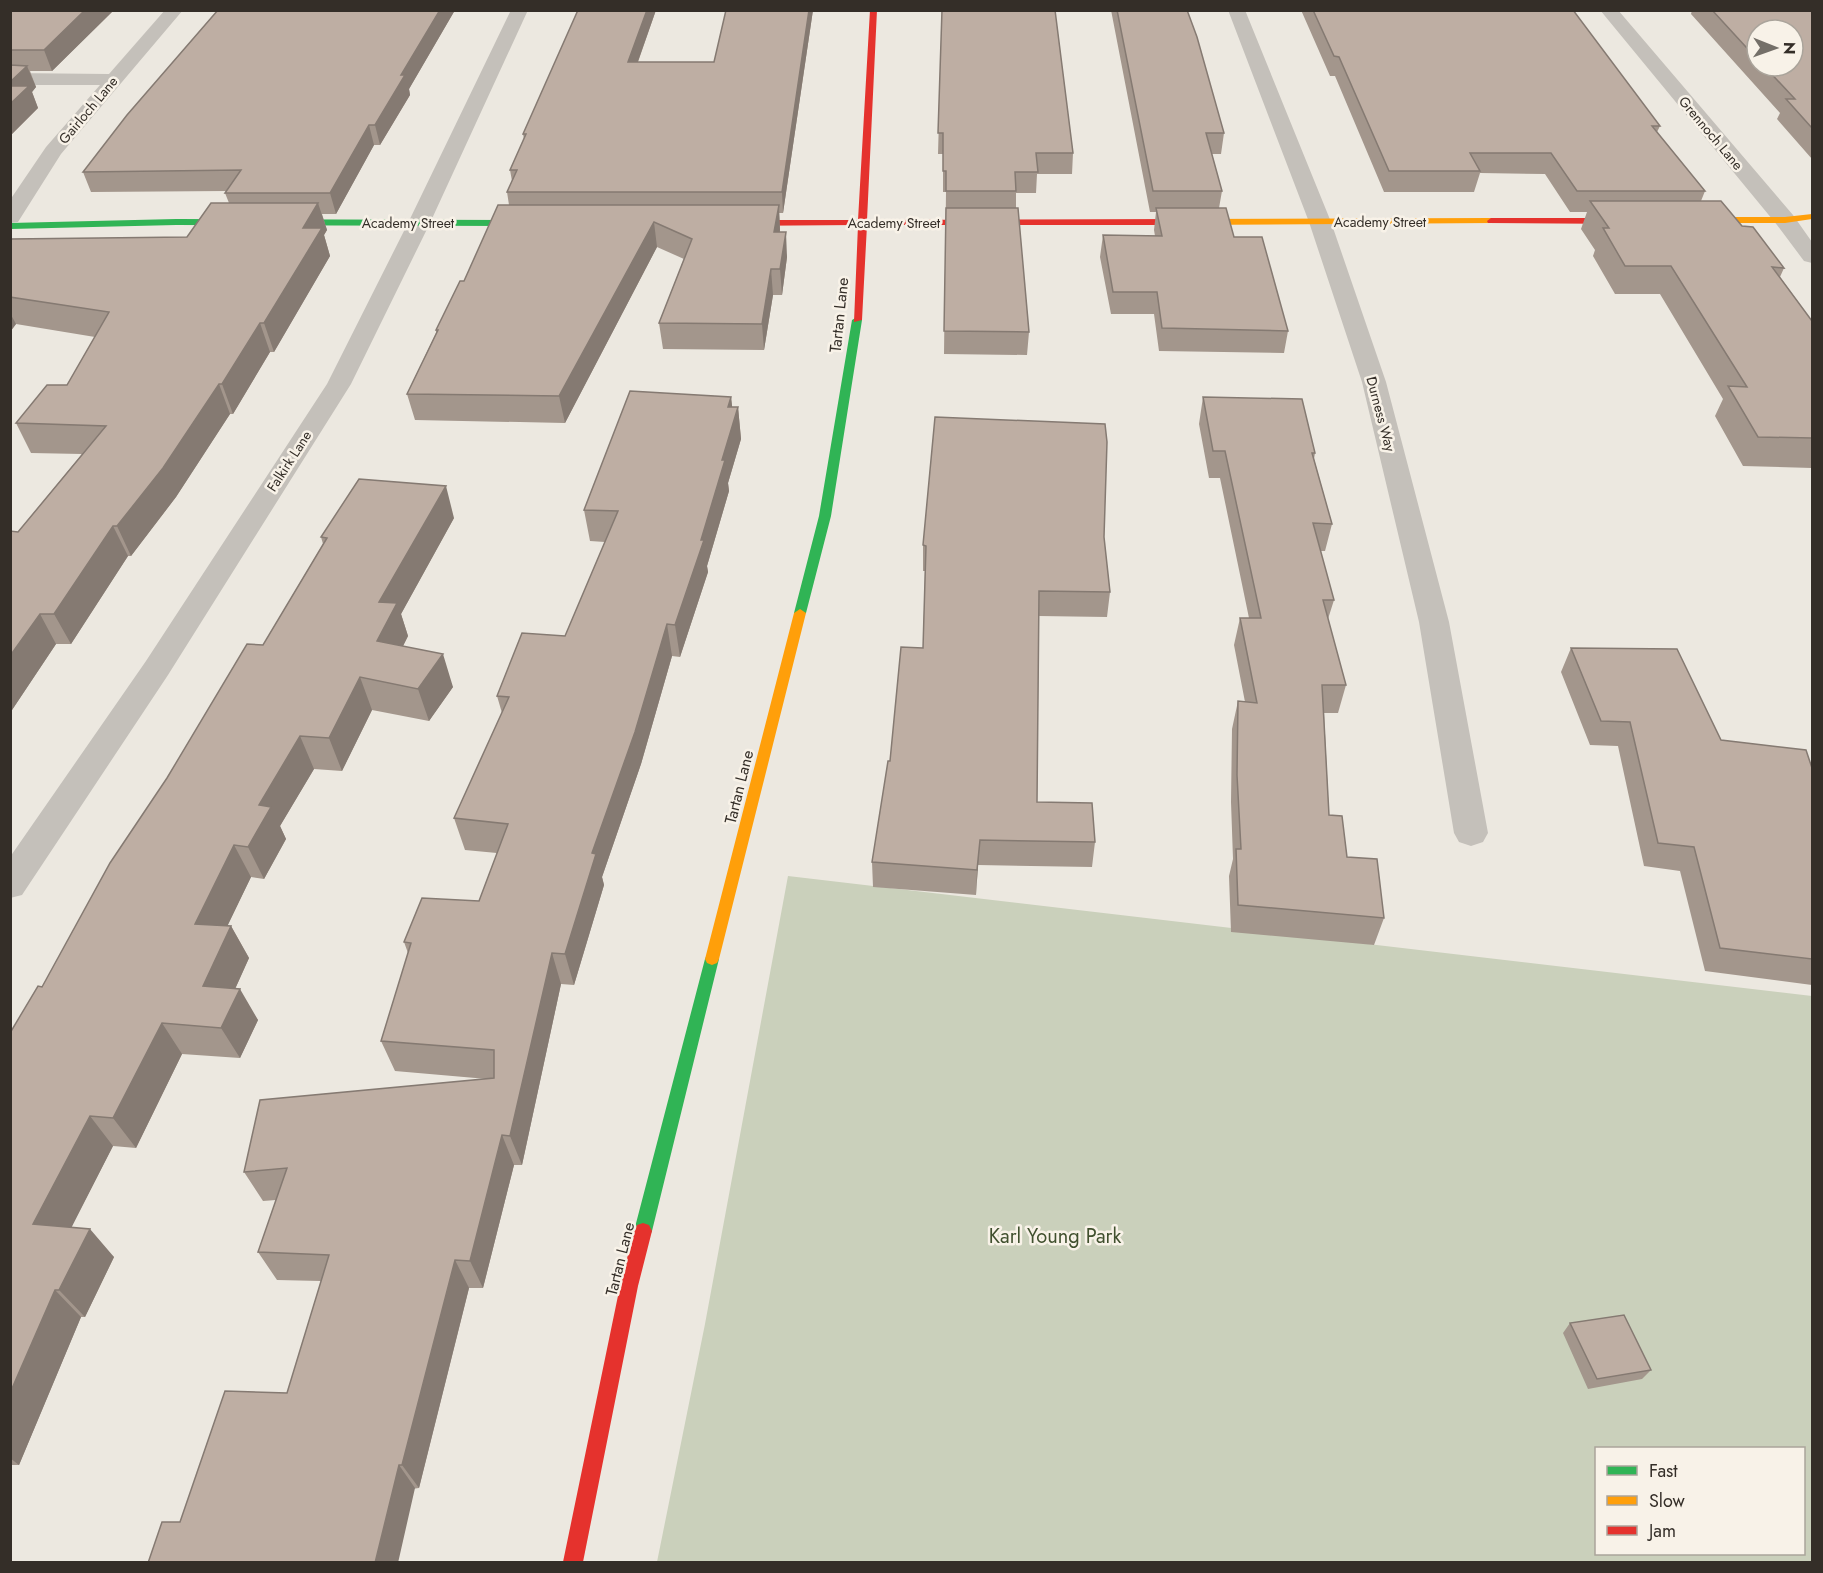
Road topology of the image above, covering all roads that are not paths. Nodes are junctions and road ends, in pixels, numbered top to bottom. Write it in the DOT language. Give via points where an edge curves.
graph roads {
  1 [pos="175,10"];
  2 [pos="520,10"];
  3 [pos="874,10"];
  4 [pos="1236,10"];
  5 [pos="1608,10"];
  6 [pos="10,79"];
  7 [pos="113,80"];
  8 [pos="10,217"];
  9 [pos="1812,217"];
  10 [pos="1678,220"];
  11 [pos="1785,220"];
  12 [pos="1642,221"];
  13 [pos="1320,222"];
  14 [pos="419,223"];
  15 [pos="551,223"];
  16 [pos="719,223"];
  17 [pos="862,223"];
  18 [pos="10,226"];
  19 [pos="1812,256"];
  20 [pos="1471,833"];
  21 [pos="10,885"];
  22 [pos="573,1563"];
  1 -- 7 [label="street, Gairloch Lane"];
  2 -- 14 [label="street, Falkirk Lane"];
  3 -- 17 [label="street, Tartan Lane"];
  4 -- 13 [label="street, Durness Way"];
  5 -- 11 [label="street, Grennoch Lane"];
  6 -- 7 [label="street"];
  7 -- 8 [label="street, Gairloch Lane" via="53,151"];
  9 -- 11 [label="street"];
  10 -- 11 [label="street"];
  11 -- 19 [label="street, Grennoch Lane"];
  12 -- 13 [label="street, Academy Street"];
  13 -- 17 [label="street, Academy Street"];
  13 -- 20 [label="street, Durness Way" via="1374,382 1434,622"];
  14 -- 15 [label="street, Academy Street"];
  14 -- 18 [label="street, Academy Street"];
  14 -- 21 [label="street, Falkirk Lane" via="339,384 157,668"];
  16 -- 17 [label="street, Academy Street"];
  17 -- 22 [label="street, Tartan Lane" via="856,330 825,516 629,1286"];
}
